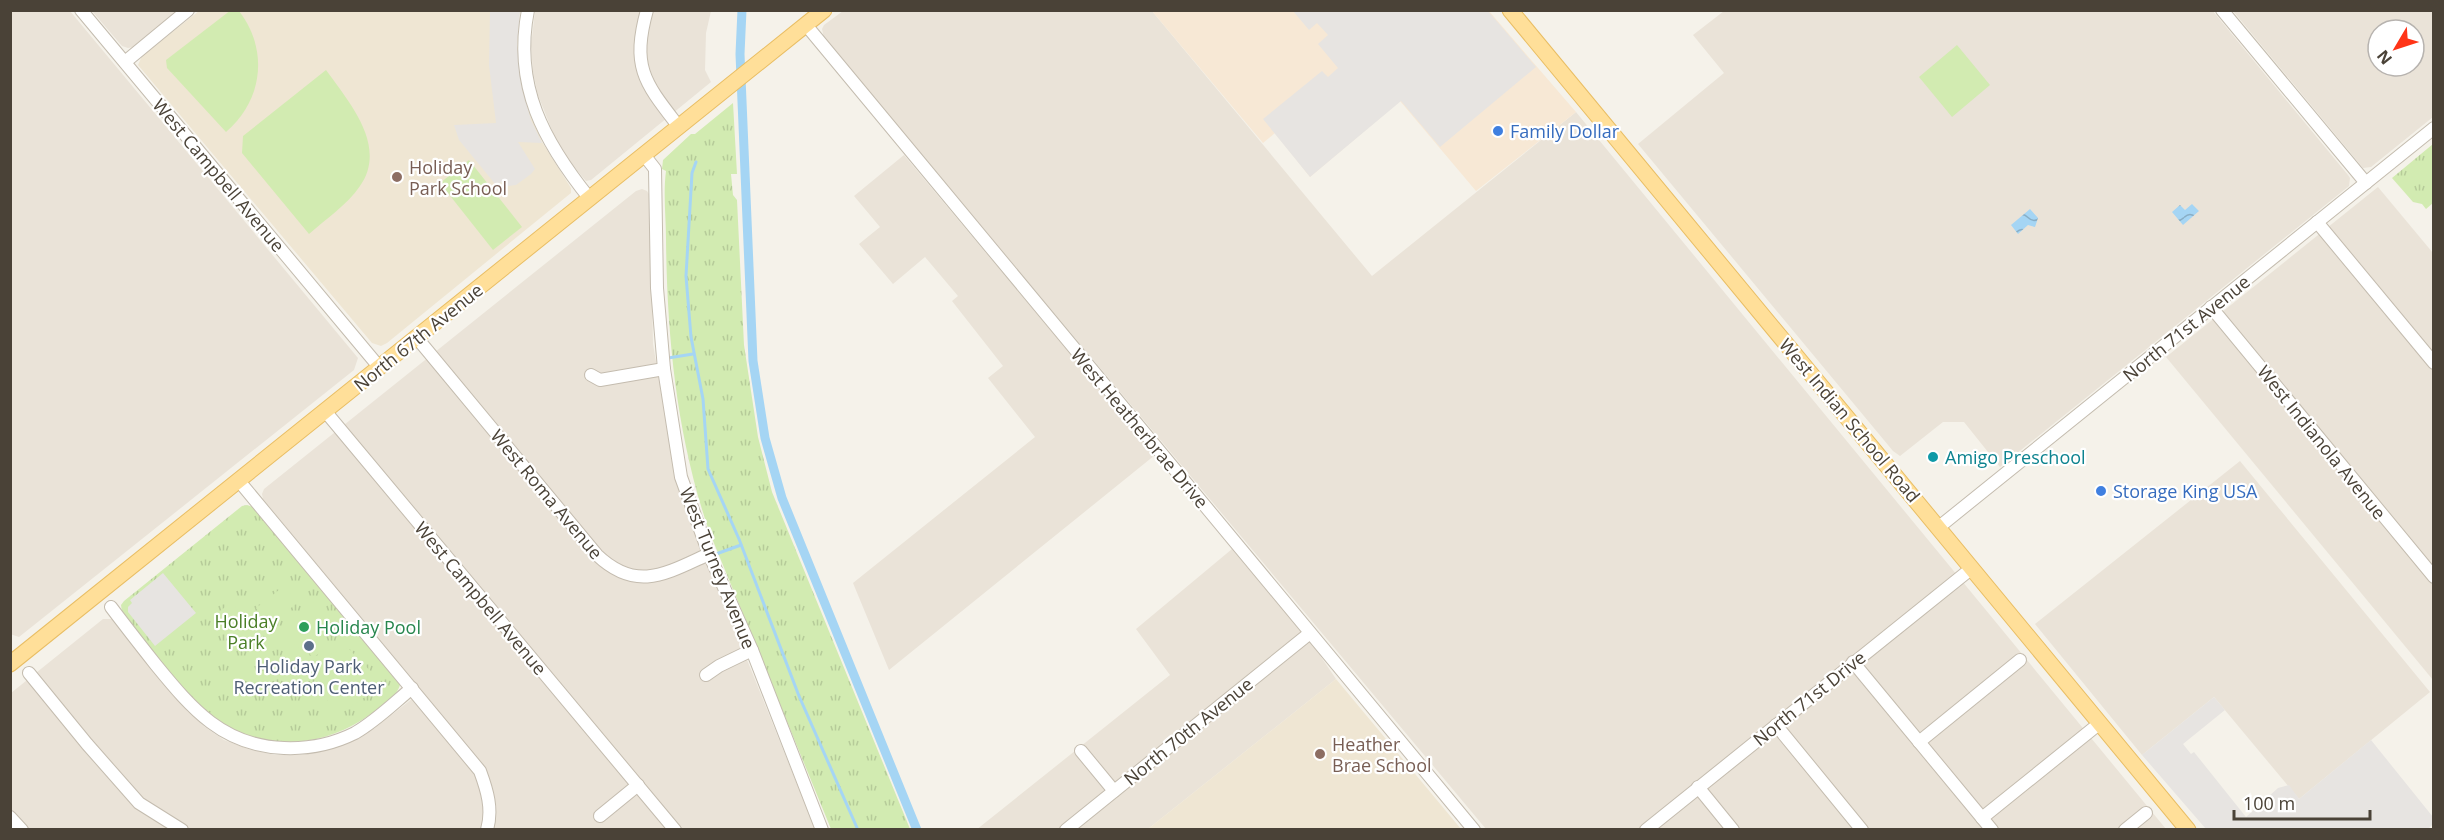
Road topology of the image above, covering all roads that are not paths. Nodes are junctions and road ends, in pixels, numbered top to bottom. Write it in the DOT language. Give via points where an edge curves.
graph roads {
  1 [pos="81,10"];
  2 [pos="188,10"];
  3 [pos="528,10"];
  4 [pos="647,10"];
  5 [pos="824,10"];
  6 [pos="1510,10"];
  7 [pos="2222,10"];
  8 [pos="806,25"];
  9 [pos="125,62"];
  10 [pos="680,127"];
  11 [pos="2433,128"];
  12 [pos="644,155"];
  13 [pos="2366,183"];
  14 [pos="590,199"];
  15 [pos="2317,222"];
  16 [pos="2211,307"];
  17 [pos="417,338"];
  18 [pos="2433,363"];
  19 [pos="380,368"];
  20 [pos="664,369"];
  21 [pos="591,375"];
  22 [pos="325,411"];
  23 [pos="239,481"];
  24 [pos="1939,527"];
  25 [pos="709,555"];
  26 [pos="1972,568"];
  27 [pos="2433,577"];
  28 [pos="111,608"];
  29 [pos="1310,633"];
  30 [pos="752,650"];
  31 [pos="13,656"];
  32 [pos="2020,660"];
  33 [pos="1854,662"];
  34 [pos="29,673"];
  35 [pos="706,675"];
  36 [pos="412,688"];
  37 [pos="2100,723"];
  38 [pos="1776,725"];
  39 [pos="1919,742"];
  40 [pos="1081,750"];
  41 [pos="638,785"];
  42 [pos="1698,788"];
  43 [pos="1114,791"];
  44 [pos="2146,813"];
  45 [pos="600,816"];
  46 [pos="11,817"];
  47 [pos="1982,818"];
  48 [pos="489,823"];
  49 [pos="22,830"];
  50 [pos="182,830"];
  51 [pos="675,830"];
  52 [pos="822,830"];
  53 [pos="1066,830"];
  54 [pos="1474,830"];
  55 [pos="1646,830"];
  56 [pos="1733,830"];
  57 [pos="1862,830"];
  58 [pos="1992,830"];
  59 [pos="2126,830"];
  60 [pos="2188,830"];
  1 -- 9 [label="street, West Campbell Avenue"];
  2 -- 9 [label="street"];
  3 -- 14 [label="street" via="524,54 534,109 553,149"];
  4 -- 10 [label="street" via="640,38 641,67 653,92"];
  5 -- 8 [label="main road, North 67th Avenue"];
  6 -- 24 [label="main road, West Indian School Road"];
  7 -- 13 [label="street"];
  8 -- 10 [label="main road, North 67th Avenue"];
  8 -- 29 [label="street, West Heatherbrae Drive"];
  9 -- 19 [label="street, West Campbell Avenue"];
  10 -- 12 [label="main road, North 67th Avenue"];
  11 -- 13 [label="street, North 71st Avenue"];
  12 -- 14 [label="main road, North 67th Avenue"];
  12 -- 20 [label="street, West Turney Avenue" via="655,169 657,288"];
  13 -- 15 [label="street, North 71st Avenue"];
  14 -- 17 [label="main road, North 67th Avenue"];
  15 -- 16 [label="street, North 71st Avenue"];
  15 -- 18 [label="street"];
  16 -- 24 [label="street, North 71st Avenue"];
  16 -- 27 [label="street, West Indianola Avenue"];
  17 -- 19 [label="main road, North 67th Avenue"];
  17 -- 25 [label="street, West Roma Avenue" via="597,555 614,570 653,578"];
  19 -- 22 [label="main road, North 67th Avenue"];
  20 -- 21 [label="street" via="600,380"];
  20 -- 25 [label="street, West Turney Avenue" via="681,477"];
  22 -- 23 [label="main road, North 67th Avenue"];
  22 -- 41 [label="street, West Campbell Avenue"];
  23 -- 31 [label="main road, North 67th Avenue"];
  23 -- 36 [label="street"];
  24 -- 26 [label="main road, West Indian School Road"];
  25 -- 30 [label="street, West Turney Avenue"];
  26 -- 33 [label="street, North 71st Drive"];
  26 -- 37 [label="main road, West Indian School Road"];
  28 -- 36 [label="street" via="189,704 210,723 259,746 297,748 330,743 354,733"];
  29 -- 43 [label="street, North 70th Avenue"];
  29 -- 54 [label="street, West Heatherbrae Drive"];
  30 -- 35 [label="street"];
  30 -- 52 [label="street, West Turney Avenue"];
  32 -- 39 [label="street"];
  33 -- 38 [label="street, North 71st Drive"];
  33 -- 39 [label="street"];
  34 -- 50 [label="street" via="139,803"];
  36 -- 48 [label="street" via="480,771 488,790"];
  37 -- 47 [label="street"];
  37 -- 60 [label="main road, West Indian School Road"];
  38 -- 42 [label="street, North 71st Drive"];
  38 -- 57 [label="street"];
  39 -- 47 [label="street"];
  40 -- 43 [label="street"];
  41 -- 45 [label="street"];
  41 -- 51 [label="street, West Campbell Avenue"];
  42 -- 55 [label="street, North 71st Drive"];
  42 -- 56 [label="street"];
  43 -- 53 [label="street, North 70th Avenue"];
  44 -- 59 [label="street"];
  46 -- 49 [label="street"];
  47 -- 58 [label="street"];
}
